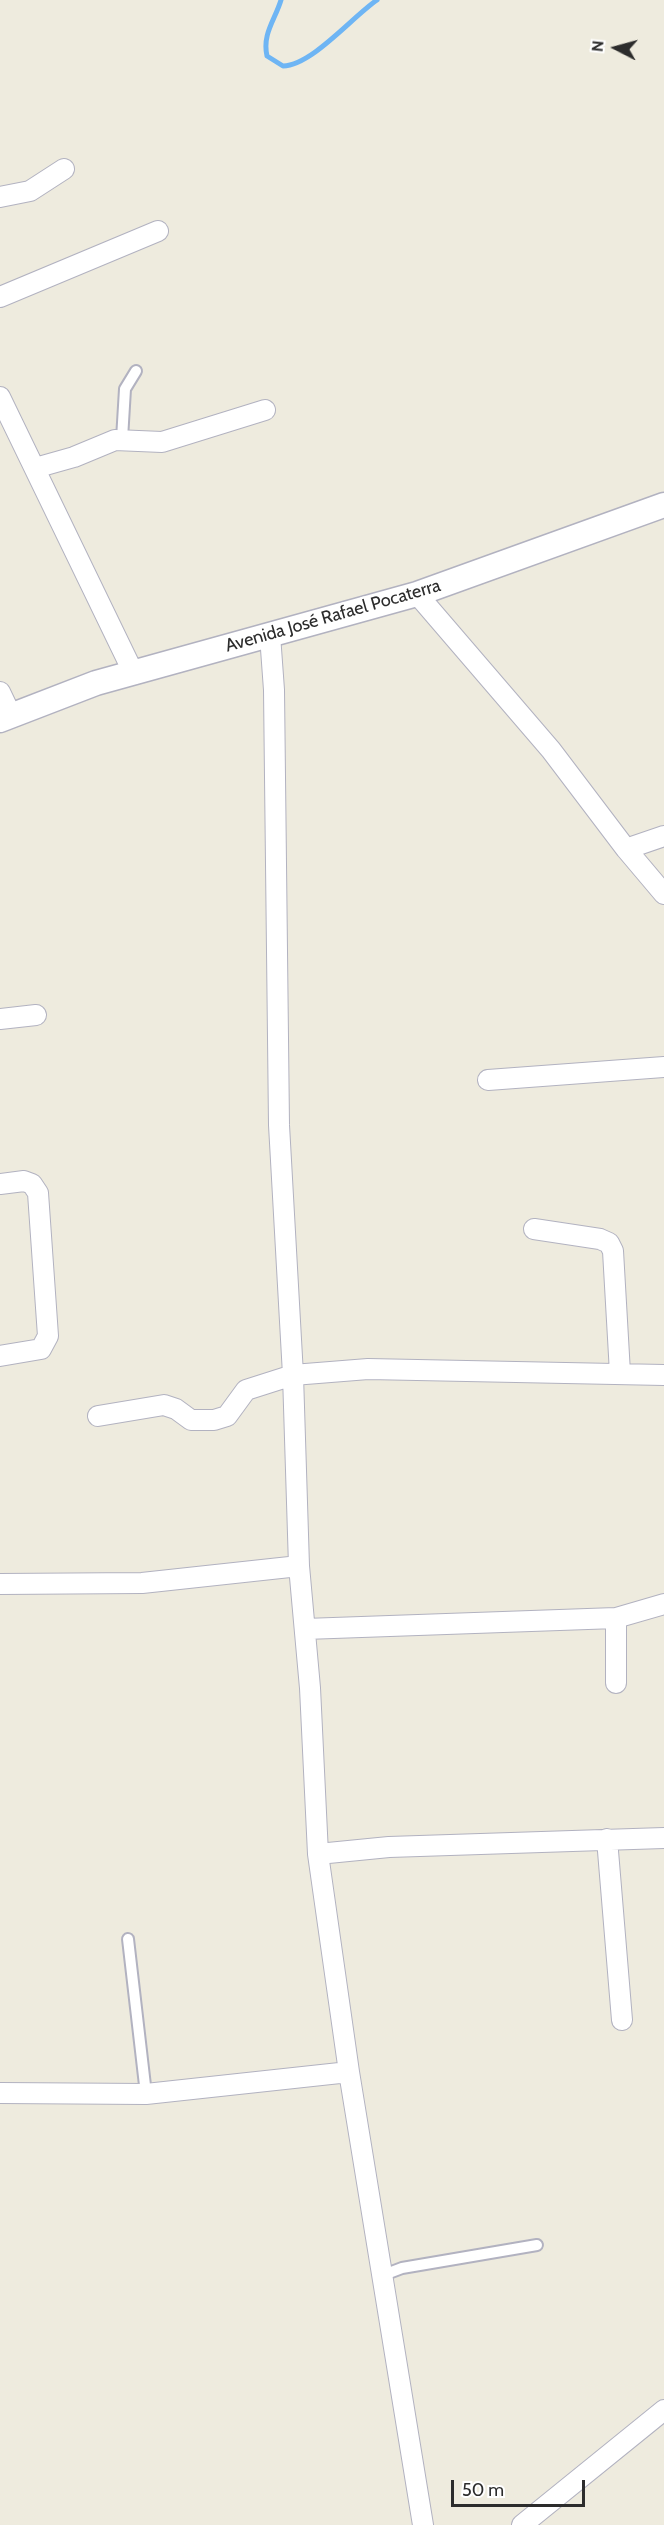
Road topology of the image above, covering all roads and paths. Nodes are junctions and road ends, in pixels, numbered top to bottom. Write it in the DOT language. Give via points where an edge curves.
graph roads {
  1 [pos="64,169"];
  2 [pos="0,197"];
  3 [pos="158,231"];
  4 [pos="0,297"];
  5 [pos="136,371"];
  6 [pos="0,397"];
  7 [pos="265,410"];
  8 [pos="122,439"];
  9 [pos="35,468"];
  10 [pos="664,505"];
  11 [pos="417,594"];
  12 [pos="270,635"];
  13 [pos="134,674"];
  14 [pos="0,692"];
  15 [pos="6,718"];
  16 [pos="664,836"];
  17 [pos="626,849"];
  18 [pos="664,894"];
  19 [pos="36,1015"];
  20 [pos="0,1019"];
  21 [pos="664,1067"];
  22 [pos="488,1080"];
  23 [pos="0,1184"];
  24 [pos="534,1229"];
  25 [pos="0,1356"];
  26 [pos="620,1373"];
  27 [pos="293,1375"];
  28 [pos="664,1375"];
  29 [pos="98,1416"];
  30 [pos="299,1566"];
  31 [pos="0,1584"];
  32 [pos="664,1604"];
  33 [pos="616,1618"];
  34 [pos="305,1629"];
  35 [pos="616,1683"];
  36 [pos="664,1838"];
  37 [pos="607,1839"];
  38 [pos="318,1854"];
  39 [pos="129,1939"];
  40 [pos="622,2020"];
  41 [pos="349,2072"];
  42 [pos="0,2093"];
  43 [pos="146,2094"];
  44 [pos="537,2245"];
  45 [pos="381,2276"];
  46 [pos="664,2410"];
  47 [pos="423,2525"];
  48 [pos="522,2525"];
  1 -- 2 [label="street" via="30,190"];
  3 -- 4 [label="street"];
  5 -- 8 [label="lane" via="125,388"];
  6 -- 9 [label="street"];
  7 -- 8 [label="street" via="162,442"];
  8 -- 9 [label="street"];
  9 -- 13 [label="street"];
  10 -- 11 [label="street, Avenida José Rafael Pocaterra"];
  11 -- 12 [label="street, Avenida José Rafael Pocaterra"];
  11 -- 17 [label="street" via="551,750"];
  12 -- 13 [label="street, Avenida José Rafael Pocaterra"];
  12 -- 27 [label="street" via="279,1125"];
  13 -- 15 [label="street, Avenida José Rafael Pocaterra" via="96,683"];
  14 -- 15 [label="street"];
  16 -- 17 [label="street"];
  17 -- 18 [label="street"];
  19 -- 20 [label="street"];
  21 -- 22 [label="street"];
  23 -- 25 [label="street" via="24,1181 38,1193 48,1336 40,1348"];
  24 -- 26 [label="street" via="609,1243 613,1251"];
  26 -- 27 [label="street" via="368,1369"];
  26 -- 28 [label="street"];
  27 -- 29 [label="street" via="246,1390 227,1416 214,1420 191,1420 164,1405"];
  27 -- 30 [label="street"];
  30 -- 31 [label="street" via="142,1583"];
  30 -- 34 [label="street"];
  32 -- 33 [label="street"];
  33 -- 34 [label="street"];
  33 -- 35 [label="street"];
  34 -- 38 [label="street"];
  36 -- 37 [label="street"];
  37 -- 38 [label="street" via="389,1847"];
  37 -- 40 [label="street"];
  38 -- 41 [label="street"];
  39 -- 43 [label="lane"];
  41 -- 43 [label="street"];
  41 -- 45 [label="street"];
  42 -- 43 [label="street"];
  44 -- 45 [label="lane" via="402,2268"];
  45 -- 47 [label="street"];
  46 -- 48 [label="street"];
}
